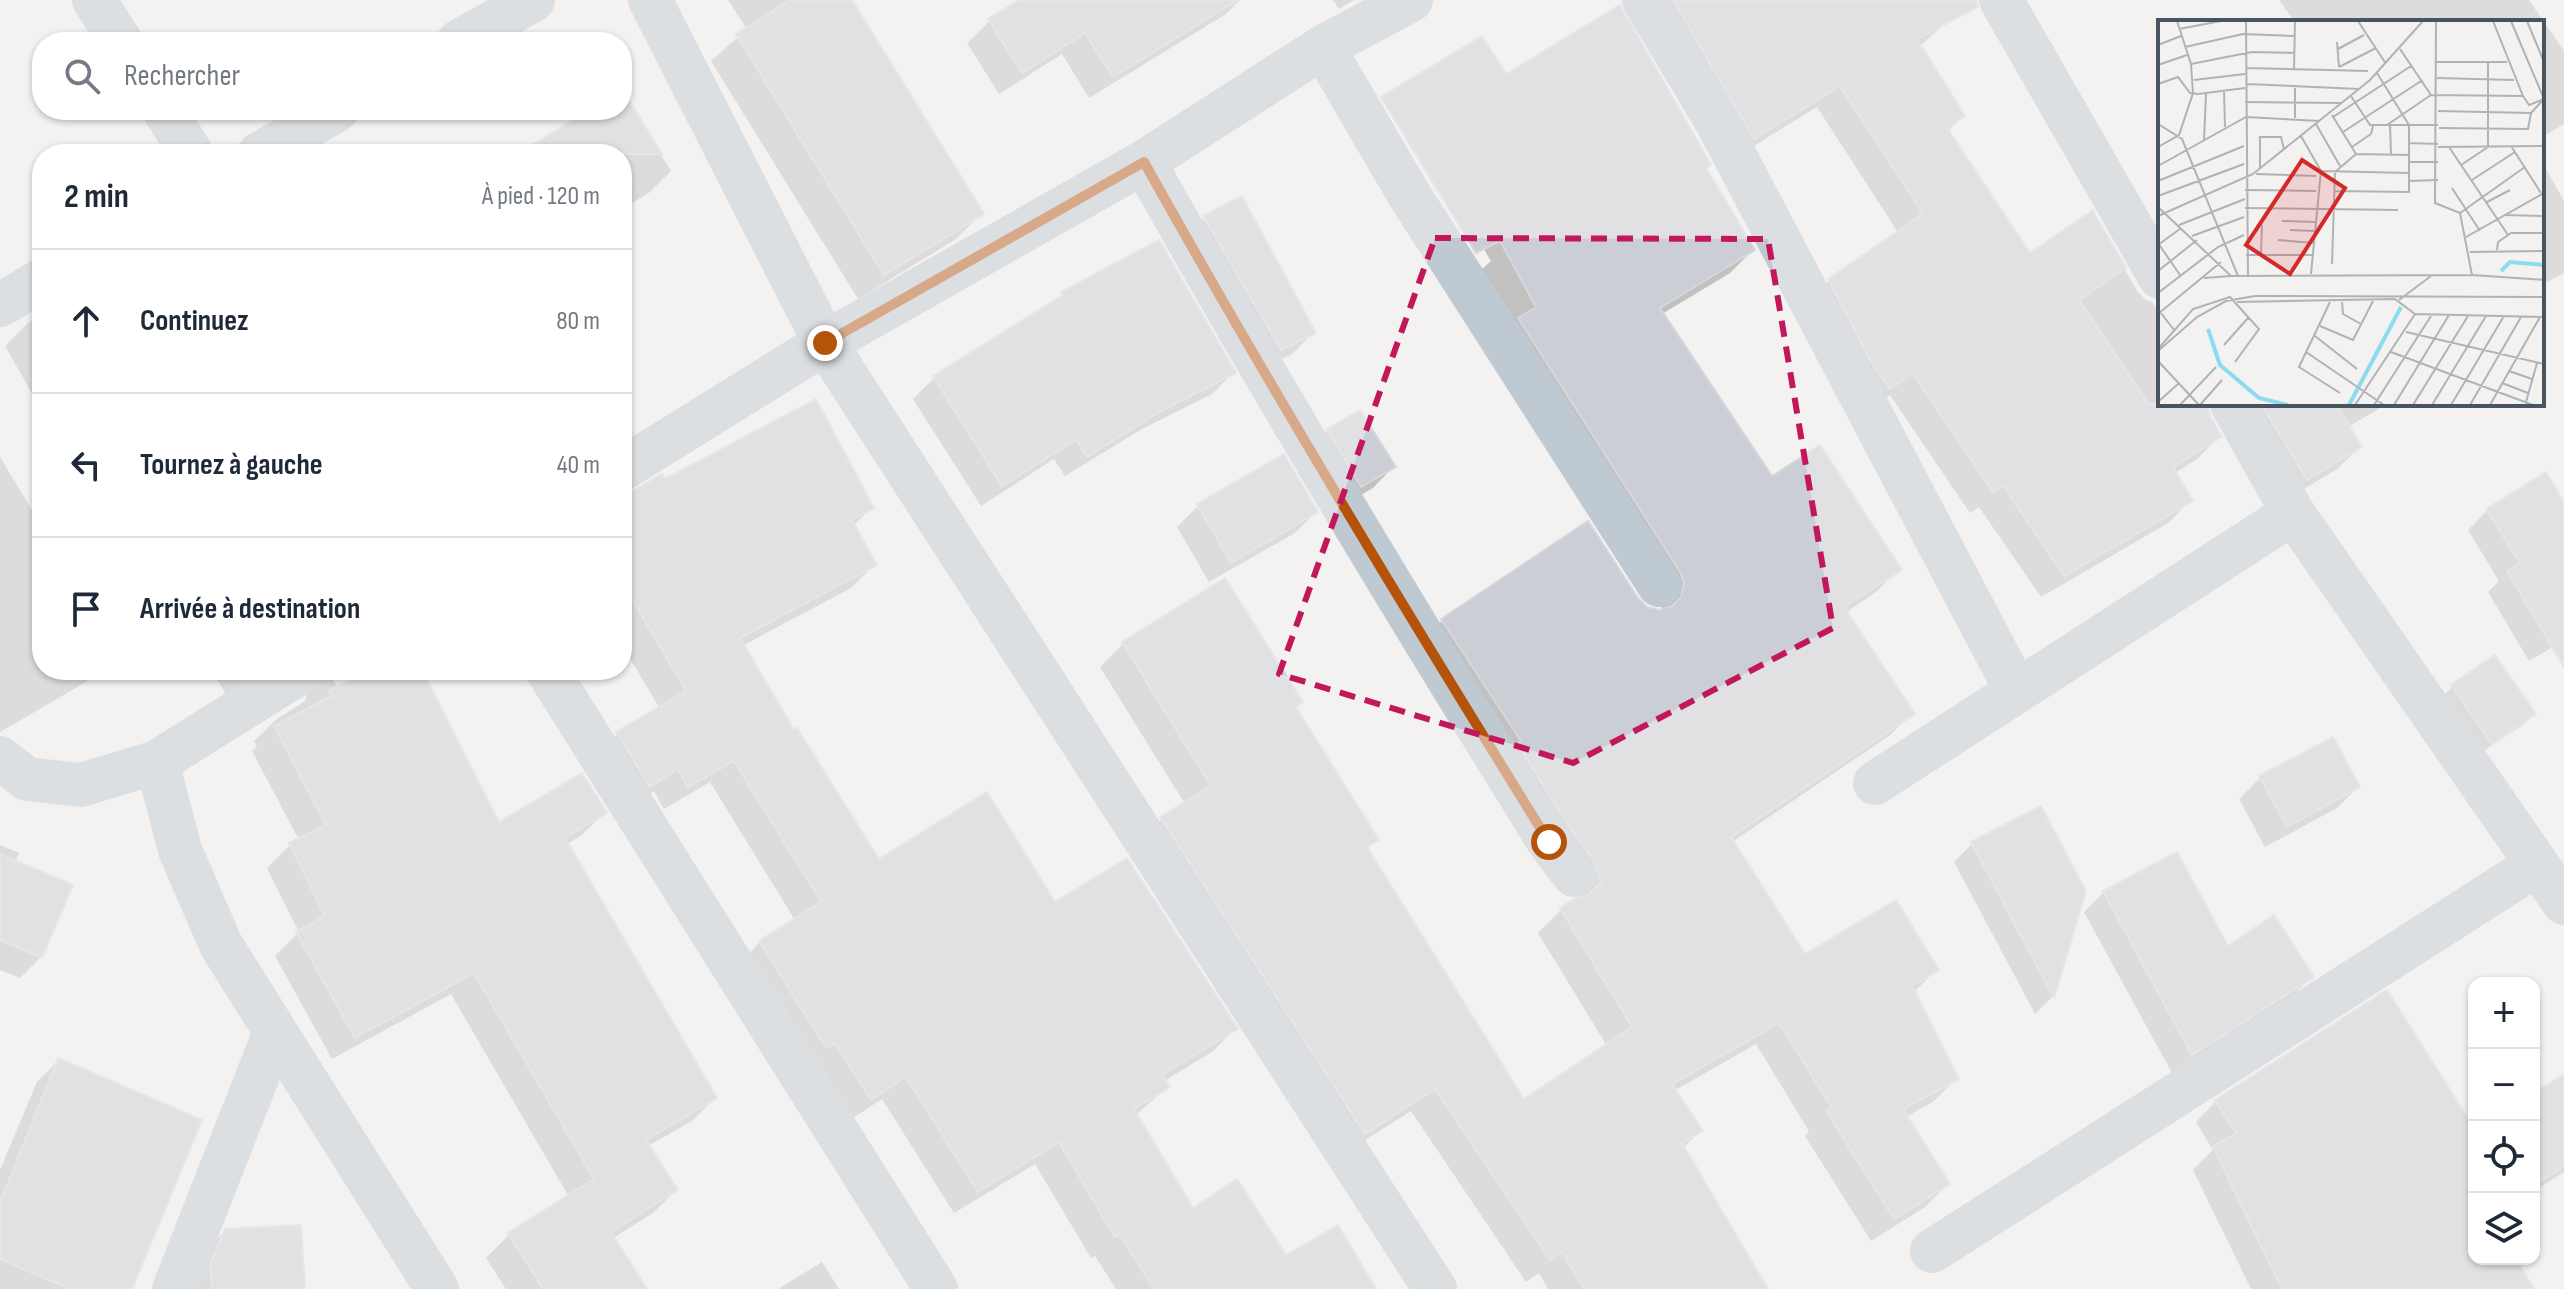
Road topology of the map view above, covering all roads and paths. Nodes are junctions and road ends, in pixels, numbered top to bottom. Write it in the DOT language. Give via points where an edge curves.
graph roads {
  1 [pos="94,0"];
  2 [pos="533,0"];
  3 [pos="650,0"];
  4 [pos="1411,0"];
  5 [pos="1644,0"];
  6 [pos="2001,0"];
  7 [pos="115,32"];
  8 [pos="476,32"];
  9 [pos="1323,47"];
  10 [pos="170,120"];
  11 [pos="319,120"];
  12 [pos="186,144"];
  13 [pos="277,144"];
  14 [pos="1144,162"];
  15 [pos="2158,274"];
  16 [pos="32,286"];
  17 [pos="0,305"];
  18 [pos="825,343"];
  19 [pos="2233,406"];
  20 [pos="632,463"];
  21 [pos="2293,513"];
  22 [pos="1659,585"];
  23 [pos="288,680"];
  24 [pos="553,680"];
  25 [pos="2016,690"];
  26 [pos="0,758"];
  27 [pos="157,762"];
  28 [pos="1875,783"];
  29 [pos="2536,865"];
  30 [pos="1574,875"];
  31 [pos="2564,903"];
  32 [pos="275,1032"];
  33 [pos="1932,1251"];
  34 [pos="174,1289"];
  35 [pos="437,1289"];
  36 [pos="936,1289"];
  37 [pos="1435,1289"];
  1 -- 7 [label="street"];
  2 -- 8 [label="street"];
  3 -- 18 [label="street"];
  4 -- 9 [label="street"];
  5 -- 25 [label="street" via="1718,124"];
  6 -- 15 [label="street"];
  9 -- 14 [label="street"];
  9 -- 22 [label="street" via="1408,193"];
  10 -- 12 [label="street"];
  11 -- 13 [label="street"];
  14 -- 18 [label="street"];
  14 -- 30 [label="street" via="1371,556"];
  16 -- 17 [label="street"];
  18 -- 20 [label="street"];
  18 -- 37 [label="street"];
  19 -- 21 [label="street"];
  21 -- 25 [label="street"];
  21 -- 29 [label="street"];
  23 -- 27 [label="street"];
  24 -- 36 [label="street"];
  25 -- 28 [label="street"];
  26 -- 27 [label="street" via="27,779 81,785"];
  27 -- 32 [label="street" via="180,850 203,904 221,945"];
  29 -- 31 [label="street"];
  29 -- 33 [label="street"];
  32 -- 34 [label="street"];
  32 -- 35 [label="street"];
}
